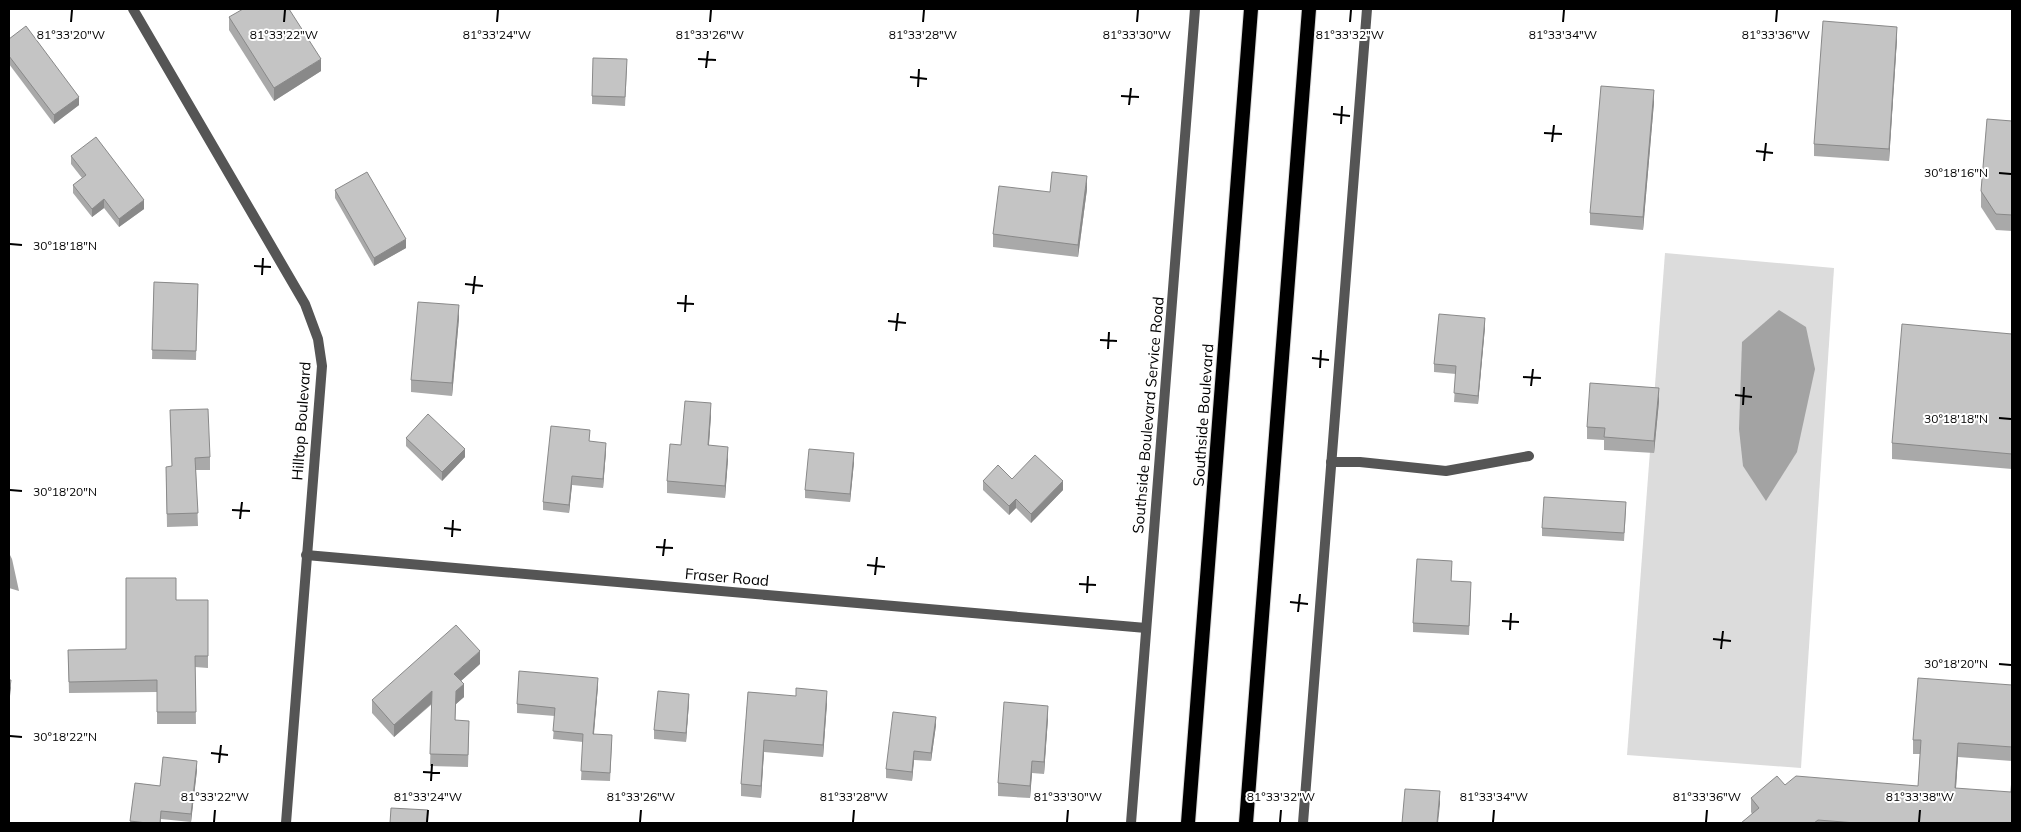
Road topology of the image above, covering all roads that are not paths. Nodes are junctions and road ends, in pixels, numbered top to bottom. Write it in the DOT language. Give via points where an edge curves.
graph roads {
  1 [pos="133,9"];
  2 [pos="1195,9"];
  3 [pos="1251,9"];
  4 [pos="1309,9"];
  5 [pos="1367,9"];
  6 [pos="1529,456"];
  7 [pos="1331,462"];
  8 [pos="306,555"];
  9 [pos="1146,628"];
  10 [pos="286,823"];
  11 [pos="1131,823"];
  12 [pos="1188,823"];
  13 [pos="1246,823"];
  14 [pos="1303,823"];
  1 -- 8 [label="street, Hilltop Boulevard" via="305,304 318,339 322,366"];
  2 -- 9 [label="street, Southside Boulevard Service Road"];
  3 -- 12 [label="highway, Southside Boulevard"];
  4 -- 13 [label="highway"];
  5 -- 7 [label="street"];
  6 -- 7 [label="street" via="1446,471"];
  7 -- 14 [label="street"];
  8 -- 9 [label="street, Fraser Road"];
  8 -- 10 [label="street, Hilltop Boulevard"];
  9 -- 11 [label="street, Southside Boulevard Service Road"];
}
